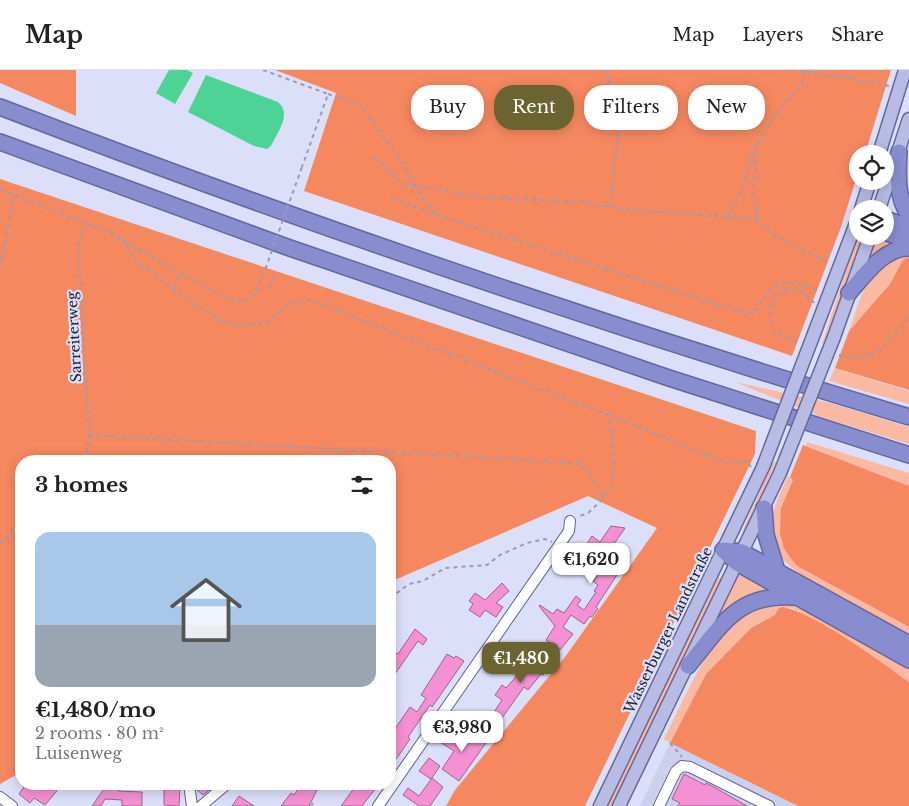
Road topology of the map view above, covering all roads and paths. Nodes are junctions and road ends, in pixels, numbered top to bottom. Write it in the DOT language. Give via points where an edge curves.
graph roads {
  1 [pos="263,70"];
  2 [pos="607,70"];
  3 [pos="792,70"];
  4 [pos="905,70"];
  5 [pos="804,71"];
  6 [pos="889,86"];
  7 [pos="328,94"];
  8 [pos="0,107"];
  9 [pos="909,119"];
  10 [pos="0,142"];
  11 [pos="882,145"];
  12 [pos="754,150"];
  13 [pos="899,152"];
  14 [pos="373,156"];
  15 [pos="413,185"];
  16 [pos="0,190"];
  17 [pos="14,195"];
  18 [pos="390,198"];
  19 [pos="882,200"];
  20 [pos="610,207"];
  21 [pos="436,215"];
  22 [pos="909,215"];
  23 [pos="727,216"];
  24 [pos="756,219"];
  25 [pos="894,221"];
  26 [pos="91,225"];
  27 [pos="909,227"];
  28 [pos="894,235"];
  29 [pos="122,239"];
  30 [pos="909,241"];
  31 [pos="849,242"];
  32 [pos="867,245"];
  33 [pos="909,248"];
  34 [pos="830,263"];
  35 [pos="0,267"];
  36 [pos="181,273"];
  37 [pos="274,275"];
  38 [pos="173,287"];
  39 [pos="270,287"];
  40 [pos="820,291"];
  41 [pos="849,292"];
  42 [pos="815,305"];
  43 [pos="909,314"];
  44 [pos="797,342"];
  45 [pos="839,356"];
  46 [pos="608,415"];
  47 [pos="909,417"];
  48 [pos="89,435"];
  49 [pos="86,455"];
  50 [pos="909,455"];
  51 [pos="757,467"];
  52 [pos="604,498"];
  53 [pos="764,508"];
  54 [pos="570,521"];
  55 [pos="15,529"];
  56 [pos="546,538"];
  57 [pos="0,544"];
  58 [pos="723,550"];
  59 [pos="740,557"];
  60 [pos="777,571"];
  61 [pos="396,594"];
  62 [pos="798,598"];
  63 [pos="909,644"];
  64 [pos="909,660"];
  65 [pos="688,666"];
  66 [pos="670,743"];
  67 [pos="690,767"];
  68 [pos="396,780"];
  69 [pos="189,790"];
  70 [pos="220,790"];
  71 [pos="389,790"];
  72 [pos="0,797"];
  73 [pos="314,803"];
  74 [pos="12,806"];
  75 [pos="192,806"];
  76 [pos="201,806"];
  77 [pos="311,806"];
  78 [pos="378,806"];
  79 [pos="600,806"];
  80 [pos="619,806"];
  81 [pos="659,806"];
  82 [pos="769,806"];
  1 -- 7 [label="path"];
  2 -- 20 [label="path" via="619,129"];
  3 -- 5 [label="path"];
  4 -- 11 [label="main road"];
  5 -- 6 [label="path"];
  5 -- 12 [label="path" via="803,82 774,117"];
  7 -- 15 [label="path" via="360,104 406,168"];
  7 -- 36 [label="path, bridge" via="258,292 250,300 242,302 226,298"];
  8 -- 47 [label="highway" via="273,208 572,311"];
  9 -- 13 [label="main road"];
  10 -- 50 [label="highway" via="324,260 666,377"];
  12 -- 23 [label="path" via="738,202"];
  12 -- 24 [label="path" via="756,172 752,196 757,210"];
  13 -- 19 [label="main road"];
  13 -- 22 [label="highway" via="899,187"];
  14 -- 15 [label="path" via="402,184"];
  15 -- 20 [label="path" via="486,198 579,202"];
  15 -- 21 [label="path"];
  16 -- 17 [label="path"];
  17 -- 26 [label="path"];
  17 -- 35 [label="path"];
  18 -- 21 [label="path"];
  20 -- 23 [label="path"];
  21 -- 40 [label="path" via="754,314 774,285 784,282"];
  23 -- 24 [label="path"];
  24 -- 34 [label="path" via="776,237"];
  25 -- 27 [label="highway"];
  26 -- 29 [label="path"];
  26 -- 48 [label="path, Sarreiterweg" via="83,229 78,246"];
  28 -- 30 [label="highway"];
  29 -- 36 [label="path"];
  29 -- 38 [label="path" via="136,261"];
  31 -- 51 [label="main road, Wasserburger Landstraße, bridge"];
  32 -- 41 [label="main road"];
  33 -- 41 [label="highway" via="893,251"];
  36 -- 38 [label="path"];
  37 -- 39 [label="path"];
  38 -- 46 [label="path" via="222,321 240,326 267,322 290,303 309,300"];
  41 -- 53 [label="main road, bridge" via="834,337"];
  42 -- 44 [label="path" via="802,290 795,289 787,289 774,300 770,315 775,331"];
  43 -- 45 [label="path" via="887,344 870,356 852,359"];
  46 -- 51 [label="path" via="721,462 747,461"];
  46 -- 52 [label="path" via="614,455 612,485"];
  48 -- 49 [label="path, Sarreiterweg"];
  48 -- 52 [label="path" via="577,463 589,471"];
  51 -- 58 [label="main road, Wasserburger Landstraße"];
  52 -- 54 [label="path" via="588,513"];
  53 -- 59 [label="main road"];
  53 -- 60 [label="highway" via="766,535"];
  54 -- 68 [label="street" via="569,531"];
  55 -- 57 [label="path"];
  56 -- 61 [label="path" via="509,551 487,564 445,568"];
  58 -- 59 [label="highway"];
  58 -- 79 [label="main road, Wasserburger Landstraße"];
  59 -- 60 [label="highway"];
  59 -- 62 [label="highway"];
  59 -- 65 [label="main road"];
  60 -- 63 [label="highway"];
  62 -- 64 [label="highway"];
  62 -- 65 [label="highway" via="758,599 742,606"];
  65 -- 80 [label="main road"];
  66 -- 67 [label="path"];
  67 -- 81 [label="street" via="682,766 676,771"];
  67 -- 82 [label="street"];
  69 -- 75 [label="street"];
  70 -- 76 [label="street"];
  71 -- 78 [label="street"];
  72 -- 74 [label="street"];
  73 -- 77 [label="path"];
}
